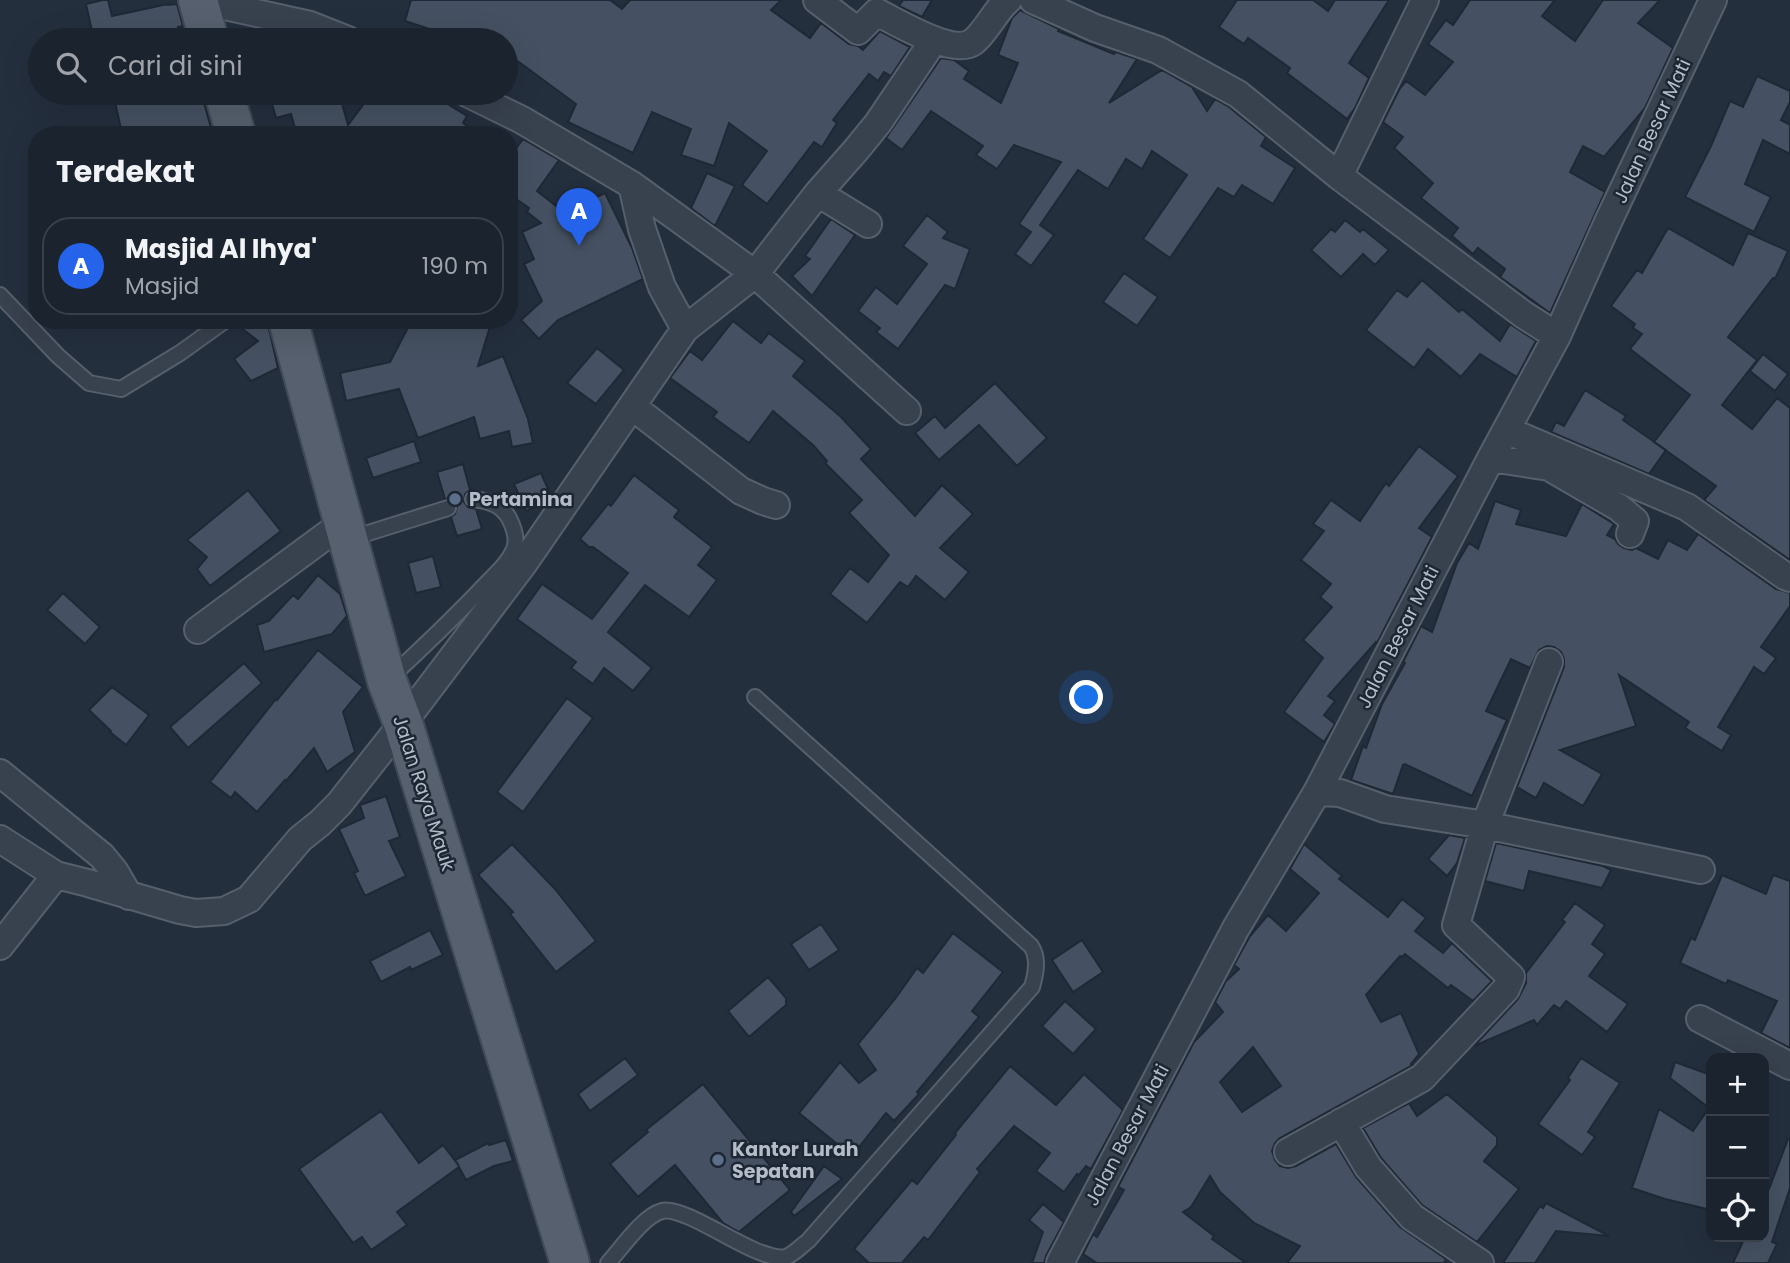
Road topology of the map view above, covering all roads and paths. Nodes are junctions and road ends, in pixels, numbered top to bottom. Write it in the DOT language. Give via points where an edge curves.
graph roads {
  1 [pos="198,0"];
  2 [pos="817,0"];
  3 [pos="1008,0"];
  4 [pos="1033,0"];
  5 [pos="1425,0"];
  6 [pos="1713,0"];
  7 [pos="206,28"];
  8 [pos="318,28"];
  9 [pos="934,40"];
  10 [pos="227,105"];
  11 [pos="491,105"];
  12 [pos="233,126"];
  13 [pos="1339,176"];
  14 [pos="632,185"];
  15 [pos="818,193"];
  16 [pos="868,224"];
  17 [pos="755,274"];
  18 [pos="0,295"];
  19 [pos="28,324"];
  20 [pos="32,329"];
  21 [pos="214,329"];
  22 [pos="290,329"];
  23 [pos="685,329"];
  24 [pos="1557,336"];
  25 [pos="633,407"];
  26 [pos="907,411"];
  27 [pos="1506,430"];
  28 [pos="1491,457"];
  29 [pos="473,499"];
  30 [pos="776,505"];
  31 [pos="448,508"];
  32 [pos="346,532"];
  33 [pos="1630,534"];
  34 [pos="1790,578"];
  35 [pos="198,630"];
  36 [pos="1549,662"];
  37 [pos="387,681"];
  38 [pos="755,697"];
  39 [pos="403,723"];
  40 [pos="0,774"];
  41 [pos="1317,792"];
  42 [pos="1485,825"];
  43 [pos="0,839"];
  44 [pos="1701,870"];
  45 [pos="56,875"];
  46 [pos="129,896"];
  47 [pos="0,946"];
  48 [pos="1700,1019"];
  49 [pos="1790,1066"];
  50 [pos="1341,1122"];
  51 [pos="1288,1152"];
  52 [pos="570,1263"];
  53 [pos="608,1263"];
  54 [pos="1060,1263"];
  55 [pos="1479,1263"];
  1 -- 7 [label="main road"];
  1 -- 8 [label="street"];
  2 -- 9 [label="street" via="858,31 877,12"];
  3 -- 9 [label="street" via="969,44"];
  4 -- 13 [label="street" via="1158,50 1238,94"];
  5 -- 13 [label="street"];
  6 -- 24 [label="street, Jalan Besar Mati"];
  9 -- 15 [label="street" via="878,123"];
  10 -- 12 [label="main road"];
  11 -- 14 [label="street"];
  13 -- 24 [label="street"];
  14 -- 17 [label="street"];
  14 -- 23 [label="street" via="662,288"];
  15 -- 16 [label="street"];
  15 -- 17 [label="street"];
  17 -- 23 [label="street"];
  17 -- 26 [label="street"];
  18 -- 19 [label="lane"];
  20 -- 21 [label="lane" via="89,383 121,389"];
  22 -- 32 [label="main road, Jalan Raya Mauk"];
  23 -- 25 [label="street"];
  24 -- 27 [label="street, Jalan Besar Mati"];
  25 -- 30 [label="street" via="741,491"];
  25 -- 39 [label="street" via="524,563"];
  27 -- 28 [label="street, Jalan Besar Mati"];
  27 -- 34 [label="street" via="1687,507"];
  28 -- 33 [label="street" via="1560,473 1635,521"];
  28 -- 41 [label="street, Jalan Besar Mati"];
  29 -- 37 [label="lane" via="505,511 515,536 513,551 450,622"];
  31 -- 32 [label="lane"];
  32 -- 35 [label="street"];
  32 -- 37 [label="main road, Jalan Raya Mauk"];
  36 -- 42 [label="street"];
  37 -- 39 [label="main road, Jalan Raya Mauk"];
  38 -- 53 [label="lane" via="1031,946 1035,977 1031,987 792,1254 778,1258 753,1250 687,1215 663,1211 644,1223"];
  39 -- 46 [label="street" via="339,804 300,839 248,899 224,911 196,913"];
  39 -- 52 [label="main road, Jalan Raya Mauk"];
  40 -- 46 [label="street" via="102,856"];
  41 -- 42 [label="street" via="1340,793 1385,809"];
  41 -- 54 [label="street, Jalan Besar Mati" via="1236,928"];
  42 -- 44 [label="street"];
  42 -- 50 [label="street" via="1456,925 1511,976 1506,989 1422,1078"];
  43 -- 45 [label="street"];
  45 -- 46 [label="street"];
  45 -- 47 [label="street"];
  48 -- 49 [label="street"];
  50 -- 51 [label="street"];
  50 -- 55 [label="street" via="1368,1167 1412,1217"];
}
